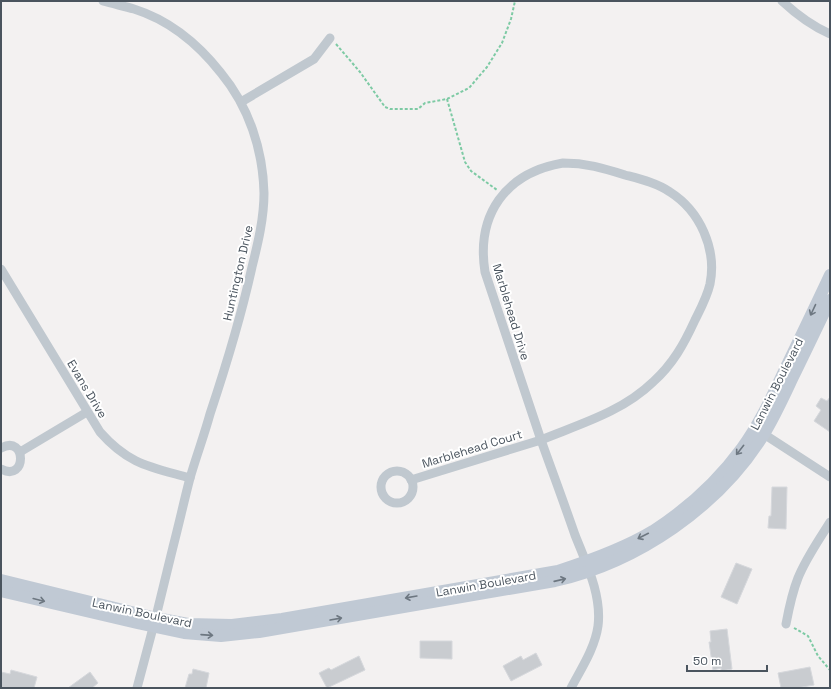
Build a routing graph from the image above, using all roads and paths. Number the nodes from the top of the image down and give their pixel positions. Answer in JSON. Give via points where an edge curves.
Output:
{"nodes":[{"id":1,"x":103,"y":1,"type":"edge"},
{"id":2,"x":515,"y":1,"type":"edge"},
{"id":3,"x":782,"y":1,"type":"edge"},
{"id":4,"x":830,"y":34,"type":"edge"},
{"id":5,"x":330,"y":38,"type":"joint"},
{"id":6,"x":447,"y":99,"type":"junction"},
{"id":7,"x":241,"y":102,"type":"junction"},
{"id":8,"x":503,"y":194,"type":"junction"},
{"id":9,"x":1,"y":269,"type":"edge"},
{"id":10,"x":830,"y":275,"type":"edge"},
{"id":11,"x":830,"y":300,"type":"edge"},
{"id":12,"x":87,"y":412,"type":"junction"},
{"id":13,"x":760,"y":431,"type":"junction"},
{"id":14,"x":541,"y":440,"type":"junction"},
{"id":15,"x":1,"y":448,"type":"edge"},
{"id":16,"x":20,"y":452,"type":"junction"},
{"id":17,"x":1,"y":469,"type":"edge"},
{"id":18,"x":190,"y":478,"type":"junction"},
{"id":19,"x":830,"y":478,"type":"edge"},
{"id":20,"x":411,"y":480,"type":"dead end"},
{"id":21,"x":830,"y":522,"type":"edge"},
{"id":22,"x":588,"y":567,"type":"junction"},
{"id":23,"x":1,"y":580,"type":"edge"},
{"id":24,"x":1,"y":590,"type":"edge"},
{"id":25,"x":155,"y":622,"type":"junction"},
{"id":26,"x":786,"y":624,"type":"joint"},
{"id":27,"x":830,"y":670,"type":"edge"},
{"id":28,"x":137,"y":688,"type":"edge"},
{"id":29,"x":571,"y":688,"type":"edge"}],
"edges":[{"from":1,"to":7,"type":"street","name":"Huntington Drive","via":[[153,17],[194,43],[211,60]]},
{"from":2,"to":6,"type":"path","via":[[502,43],[486,67],[469,88]]},
{"from":3,"to":4,"type":"street","via":[[816,28]]},
{"from":5,"to":6,"type":"path","via":[[360,72],[385,107],[418,109],[425,103]]},
{"from":5,"to":7,"type":"street","via":[[314,59]]},
{"from":6,"to":8,"type":"path","via":[[465,162],[471,172]]},
{"from":7,"to":18,"type":"street","name":"Huntington Drive","via":[[251,124],[262,171],[262,219],[244,303]]},
{"from":8,"to":14,"type":"street","name":"Marblehead Drive","via":[[486,225],[482,257],[487,280]]},
{"from":8,"to":14,"type":"street","name":"Marblehead Drive","via":[[525,176],[544,167],[563,163],[593,165],[656,184],[670,192],[690,209],[700,223],[710,251],[710,282],[706,297],[683,346],[670,364],[639,395],[620,407]]},
{"from":9,"to":12,"type":"street","name":"Evans Drive"},
{"from":10,"to":13,"type":"street","name":"Lanwin Boulevard","one_way":true,"via":[[772,397]]},
{"from":11,"to":13,"type":"street","name":"Lanwin Boulevard","via":[[777,411]]},
{"from":12,"to":16,"type":"street"},
{"from":12,"to":18,"type":"street","name":"Evans Drive","via":[[100,432],[121,453],[149,467]]},
{"from":13,"to":19,"type":"street"},
{"from":13,"to":22,"type":"street","name":"Lanwin Boulevard","via":[[733,475],[683,521],[654,541],[614,562]]},
{"from":14,"to":20,"type":"street","name":"Marblehead Court"},
{"from":14,"to":22,"type":"street","name":"Marblehead Drive"},
{"from":15,"to":16,"type":"street","via":[[11,446]]},
{"from":16,"to":17,"type":"street","via":[[18,467],[10,472]]},
{"from":18,"to":25,"type":"street","name":"Huntington Drive"},
{"from":21,"to":26,"type":"street","via":[[805,562],[792,597]]},
{"from":22,"to":25,"type":"street","name":"Lanwin Boulevard","via":[[555,582],[259,632],[221,636],[184,633]]},
{"from":22,"to":29,"type":"street","name":"Marblehead Drive","via":[[597,599],[598,627],[594,642]]},
{"from":23,"to":25,"type":"street","name":"Lanwin Boulevard"},
{"from":24,"to":25,"type":"street","name":"Lanwin Boulevard","one_way":true},
{"from":25,"to":28,"type":"street","name":"Huntington Drive"},
{"from":26,"to":27,"type":"path","via":[[808,636],[818,656]]}]}
